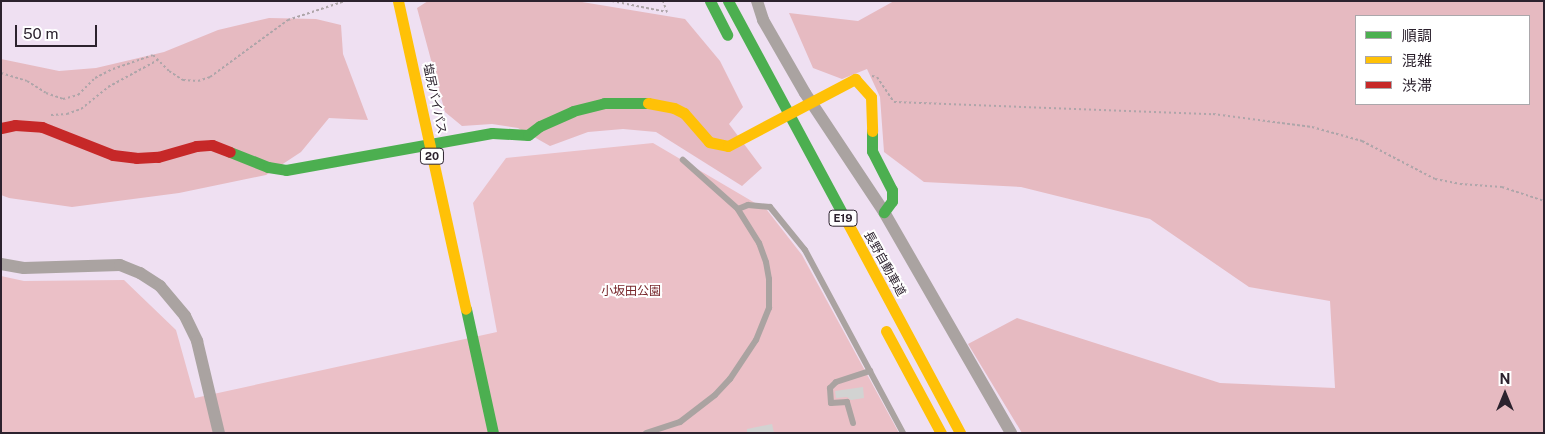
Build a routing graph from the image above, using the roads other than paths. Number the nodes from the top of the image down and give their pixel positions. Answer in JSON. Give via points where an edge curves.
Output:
{"nodes":[{"id":1,"x":398,"y":1,"type":"edge"},
{"id":2,"x":710,"y":1,"type":"edge"},
{"id":3,"x":728,"y":1,"type":"edge"},
{"id":4,"x":757,"y":1,"type":"edge"},
{"id":5,"x":732,"y":44,"type":"dead end"},
{"id":6,"x":769,"y":113,"type":"dead end"},
{"id":7,"x":1,"y":128,"type":"edge"},
{"id":8,"x":778,"y":130,"type":"dead end"},
{"id":9,"x":430,"y":144,"type":"junction"},
{"id":10,"x":683,"y":160,"type":"dead end"},
{"id":11,"x":738,"y":209,"type":"junction"},
{"id":12,"x":884,"y":212,"type":"junction"},
{"id":13,"x":1,"y":264,"type":"edge"},
{"id":14,"x":461,"y":292,"type":"junction"},
{"id":15,"x":880,"y":320,"type":"dead end"},
{"id":16,"x":870,"y":371,"type":"junction"},
{"id":17,"x":853,"y":423,"type":"dead end"},
{"id":18,"x":218,"y":433,"type":"edge"},
{"id":19,"x":484,"y":433,"type":"edge"},
{"id":20,"x":493,"y":433,"type":"edge"},
{"id":21,"x":646,"y":433,"type":"edge"},
{"id":22,"x":903,"y":433,"type":"edge"},
{"id":23,"x":941,"y":433,"type":"edge"},
{"id":24,"x":960,"y":433,"type":"edge"},
{"id":25,"x":1011,"y":433,"type":"edge"}],
"edges":[{"from":1,"to":9,"type":"main road","name":"塩尻バイパス","number":"20"},
{"from":2,"to":5,"type":"main road"},
{"from":3,"to":24,"type":"main road","name":"長野自動車道","number":"E19"},
{"from":4,"to":12,"type":"street","via":[[763,20],[805,93]]},
{"from":6,"to":8,"type":"main road"},
{"from":7,"to":9,"type":"main road","via":[[15,125],[42,127],[113,155],[136,158],[158,157],[212,145],[268,167],[286,170]]},
{"from":9,"to":12,"type":"main road","via":[[492,133],[528,135],[573,111],[604,103],[629,102],[674,108],[684,113],[710,142],[728,146],[855,79],[871,97],[872,151],[892,190],[892,201]]},
{"from":9,"to":14,"type":"main road","name":"塩尻バイパス","number":"20"},
{"from":10,"to":11,"type":"lane"},
{"from":11,"to":16,"type":"lane","via":[[748,205],[770,207],[782,221],[804,250]]},
{"from":11,"to":21,"type":"lane","via":[[766,262],[770,294],[764,323],[730,379],[715,395],[680,422]]},
{"from":12,"to":25,"type":"street"},
{"from":13,"to":18,"type":"street","via":[[24,268],[120,266],[140,273],[160,286],[184,316],[197,341]]},
{"from":14,"to":19,"type":"main road","name":"塩尻バイパス","number":"20","via":[[464,344]]},
{"from":14,"to":20,"type":"main road","name":"塩尻バイパス","number":"20"},
{"from":15,"to":23,"type":"main road"},
{"from":16,"to":17,"type":"lane","via":[[836,382],[830,388],[831,403],[847,402]]},
{"from":16,"to":22,"type":"lane"}]}
